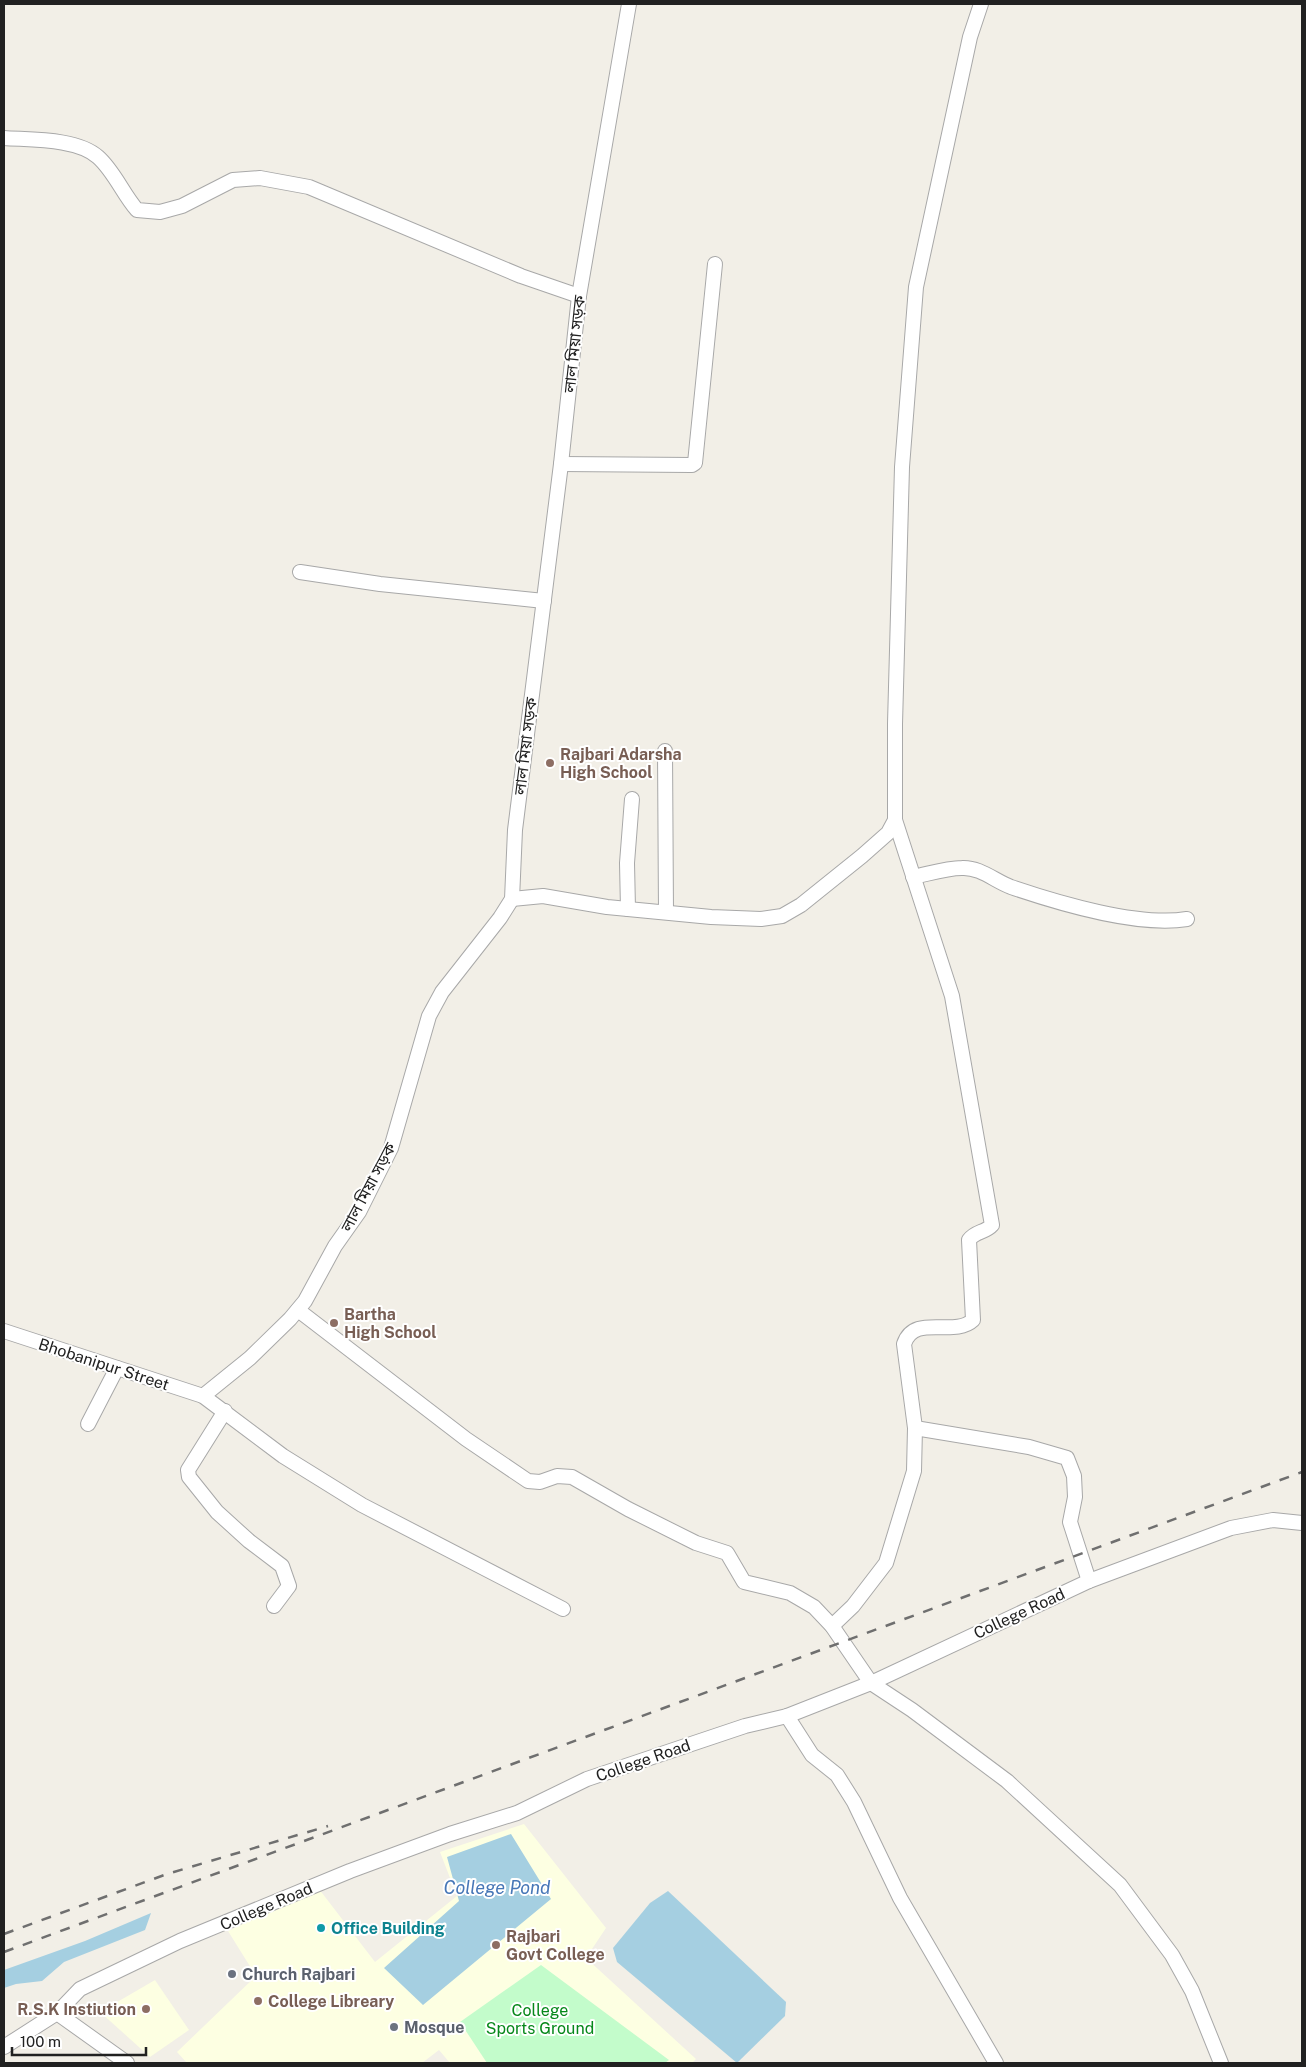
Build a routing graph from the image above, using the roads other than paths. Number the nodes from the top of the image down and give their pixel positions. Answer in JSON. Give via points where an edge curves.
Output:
{"nodes":[{"id":1,"x":629,"y":4,"type":"edge"},
{"id":2,"x":982,"y":4,"type":"edge"},
{"id":3,"x":4,"y":138,"type":"edge"},
{"id":4,"x":715,"y":264,"type":"dead end"},
{"id":5,"x":579,"y":296,"type":"junction"},
{"id":6,"x":561,"y":464,"type":"junction"},
{"id":7,"x":300,"y":572,"type":"dead end"},
{"id":8,"x":544,"y":601,"type":"junction"},
{"id":9,"x":665,"y":751,"type":"dead end"},
{"id":10,"x":632,"y":799,"type":"dead end"},
{"id":11,"x":895,"y":820,"type":"junction"},
{"id":12,"x":913,"y":877,"type":"junction"},
{"id":13,"x":512,"y":898,"type":"junction"},
{"id":14,"x":628,"y":909,"type":"junction"},
{"id":15,"x":666,"y":912,"type":"junction"},
{"id":16,"x":1187,"y":919,"type":"dead end"},
{"id":17,"x":298,"y":1310,"type":"junction"},
{"id":18,"x":4,"y":1331,"type":"edge"},
{"id":19,"x":117,"y":1368,"type":"junction"},
{"id":20,"x":204,"y":1396,"type":"junction"},
{"id":21,"x":224,"y":1411,"type":"junction"},
{"id":22,"x":88,"y":1424,"type":"dead end"},
{"id":23,"x":915,"y":1428,"type":"junction"},
{"id":24,"x":1302,"y":1523,"type":"edge"},
{"id":25,"x":1089,"y":1581,"type":"junction"},
{"id":26,"x":274,"y":1606,"type":"dead end"},
{"id":27,"x":563,"y":1609,"type":"dead end"},
{"id":28,"x":832,"y":1626,"type":"junction"},
{"id":29,"x":871,"y":1683,"type":"junction"},
{"id":30,"x":787,"y":1716,"type":"junction"},
{"id":31,"x":57,"y":2014,"type":"junction"},
{"id":32,"x":4,"y":2047,"type":"edge"},
{"id":33,"x":127,"y":2063,"type":"edge"},
{"id":34,"x":996,"y":2063,"type":"edge"},
{"id":35,"x":1220,"y":2063,"type":"edge"}],
"edges":[{"from":1,"to":5,"type":"street","name":"লাল মিয়া সড়ক"},
{"from":2,"to":11,"type":"street","via":[[970,37],[916,287],[902,467]]},
{"from":3,"to":5,"type":"street","via":[[82,147],[98,156],[137,210],[160,212],[182,206],[233,180],[260,178],[309,187],[521,276]]},
{"from":4,"to":6,"type":"street","via":[[695,463]]},
{"from":5,"to":6,"type":"street","name":"লাল মিয়া সড়ক"},
{"from":6,"to":8,"type":"street","name":"লাল মিয়া সড়ক"},
{"from":7,"to":8,"type":"street"},
{"from":8,"to":13,"type":"street","name":"লাল মিয়া সড়ক","via":[[515,830]]},
{"from":9,"to":15,"type":"street"},
{"from":10,"to":14,"type":"street"},
{"from":11,"to":12,"type":"street"},
{"from":11,"to":15,"type":"street","via":[[888,833],[862,856],[801,905],[782,916],[761,920]]},
{"from":12,"to":16,"type":"street","via":[[962,868],[979,871],[1034,894],[1096,910],[1170,922]]},
{"from":12,"to":23,"type":"street","via":[[952,996],[992,1217],[988,1230],[969,1240],[973,1320],[963,1325],[916,1329],[907,1336],[904,1344]]},
{"from":13,"to":14,"type":"street","via":[[543,896]]},
{"from":13,"to":17,"type":"street","name":"লাল মিয়া সড়ক","via":[[442,992],[429,1016],[391,1148],[358,1212]]},
{"from":14,"to":15,"type":"street"},
{"from":17,"to":20,"type":"street","name":"লাল মিয়া সড়ক","via":[[250,1358]]},
{"from":17,"to":28,"type":"street","via":[[466,1439],[528,1481],[572,1477],[696,1543],[727,1552],[744,1582],[790,1593],[814,1608]]},
{"from":18,"to":19,"type":"street","name":"Bhobanipur Street"},
{"from":19,"to":20,"type":"street","name":"Bhobanipur Street"},
{"from":19,"to":22,"type":"street"},
{"from":20,"to":21,"type":"street","name":"Bhobanipur Street"},
{"from":21,"to":26,"type":"street","via":[[188,1470],[189,1477],[216,1512],[282,1566],[289,1586]]},
{"from":21,"to":27,"type":"street","name":"Bhobanipur Street","via":[[283,1456],[362,1505]]},
{"from":23,"to":25,"type":"street","via":[[1029,1447],[1067,1458],[1074,1476],[1075,1497],[1070,1522]]},
{"from":23,"to":28,"type":"street","via":[[914,1471],[886,1563],[853,1606]]},
{"from":24,"to":25,"type":"street","name":"College Road","via":[[1273,1520],[1231,1528]]},
{"from":25,"to":29,"type":"street","name":"College Road"},
{"from":28,"to":29,"type":"street"},
{"from":29,"to":30,"type":"street","name":"College Road"},
{"from":29,"to":35,"type":"street","via":[[1007,1781],[1120,1885],[1172,1956],[1192,1991]]},
{"from":30,"to":31,"type":"street","name":"College Road","via":[[745,1726],[587,1779],[517,1813],[350,1871],[180,1941],[80,1990]]},
{"from":30,"to":34,"type":"street","via":[[812,1755],[837,1775],[854,1802],[900,1898]]},
{"from":31,"to":32,"type":"street","name":"College Road"},
{"from":31,"to":33,"type":"street"}]}
